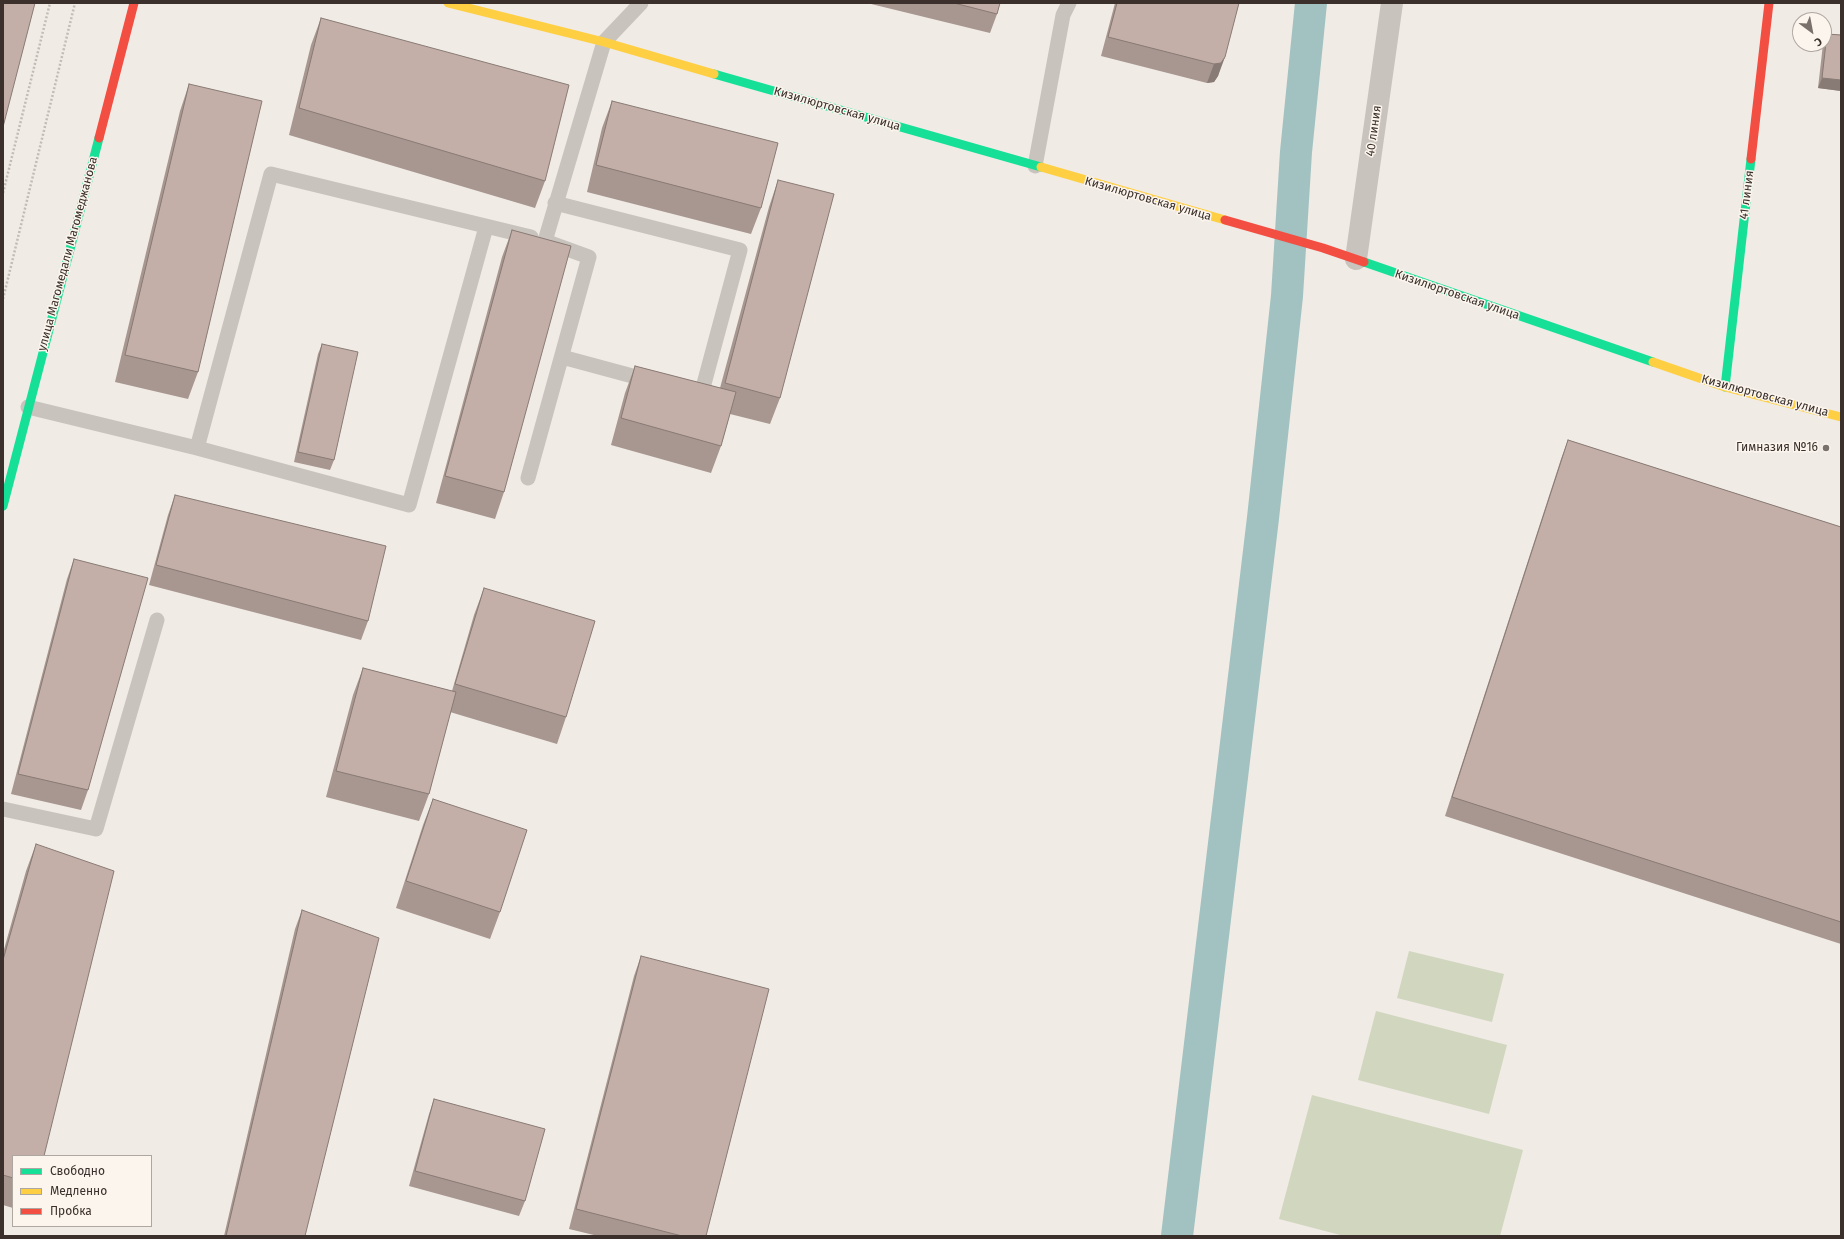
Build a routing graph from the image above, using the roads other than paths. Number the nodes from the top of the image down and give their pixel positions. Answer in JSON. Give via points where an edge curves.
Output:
{"nodes":[{"id":1,"x":134,"y":3,"type":"edge"},
{"id":2,"x":448,"y":3,"type":"edge"},
{"id":3,"x":641,"y":3,"type":"edge"},
{"id":4,"x":1069,"y":3,"type":"edge"},
{"id":5,"x":1392,"y":3,"type":"edge"},
{"id":6,"x":1769,"y":3,"type":"edge"},
{"id":7,"x":604,"y":42,"type":"junction"},
{"id":8,"x":1035,"y":166,"type":"junction"},
{"id":9,"x":556,"y":203,"type":"junction"},
{"id":10,"x":486,"y":227,"type":"junction"},
{"id":11,"x":545,"y":241,"type":"junction"},
{"id":12,"x":1356,"y":259,"type":"junction"},
{"id":13,"x":562,"y":357,"type":"junction"},
{"id":14,"x":664,"y":385,"type":"edge"},
{"id":15,"x":1725,"y":387,"type":"junction"},
{"id":16,"x":679,"y":389,"type":"edge"},
{"id":17,"x":28,"y":407,"type":"junction"},
{"id":18,"x":1841,"y":417,"type":"edge"},
{"id":19,"x":197,"y":448,"type":"junction"},
{"id":20,"x":528,"y":478,"type":"dead end"},
{"id":21,"x":3,"y":506,"type":"edge"},
{"id":22,"x":157,"y":620,"type":"dead end"},
{"id":23,"x":3,"y":809,"type":"edge"}],
"edges":[{"from":1,"to":17,"type":"street","name":"улица Магомедали Магомеджановa"},
{"from":2,"to":7,"type":"street","name":"Кизилюртовская улица"},
{"from":3,"to":7,"type":"lane"},
{"from":4,"to":8,"type":"lane","via":[[1063,15]]},
{"from":5,"to":12,"type":"street","name":"40 линия"},
{"from":6,"to":15,"type":"street","name":"41 линия"},
{"from":7,"to":8,"type":"street","name":"Кизилюртовская улица"},
{"from":7,"to":9,"type":"lane"},
{"from":8,"to":12,"type":"street","name":"Кизилюртовская улица"},
{"from":9,"to":11,"type":"lane"},
{"from":9,"to":16,"type":"lane","via":[[740,250],[701,395]]},
{"from":10,"to":11,"type":"lane"},
{"from":10,"to":19,"type":"lane","via":[[271,174]]},
{"from":10,"to":19,"type":"lane","via":[[410,505]]},
{"from":11,"to":13,"type":"lane","via":[[589,257]]},
{"from":12,"to":15,"type":"street","name":"Кизилюртовская улица"},
{"from":13,"to":14,"type":"lane"},
{"from":13,"to":20,"type":"lane"},
{"from":15,"to":18,"type":"street","name":"Кизилюртовская улица"},
{"from":17,"to":19,"type":"lane"},
{"from":17,"to":21,"type":"street","name":"улица Магомедали Магомеджановa"},
{"from":22,"to":23,"type":"lane","via":[[96,829]]}]}
